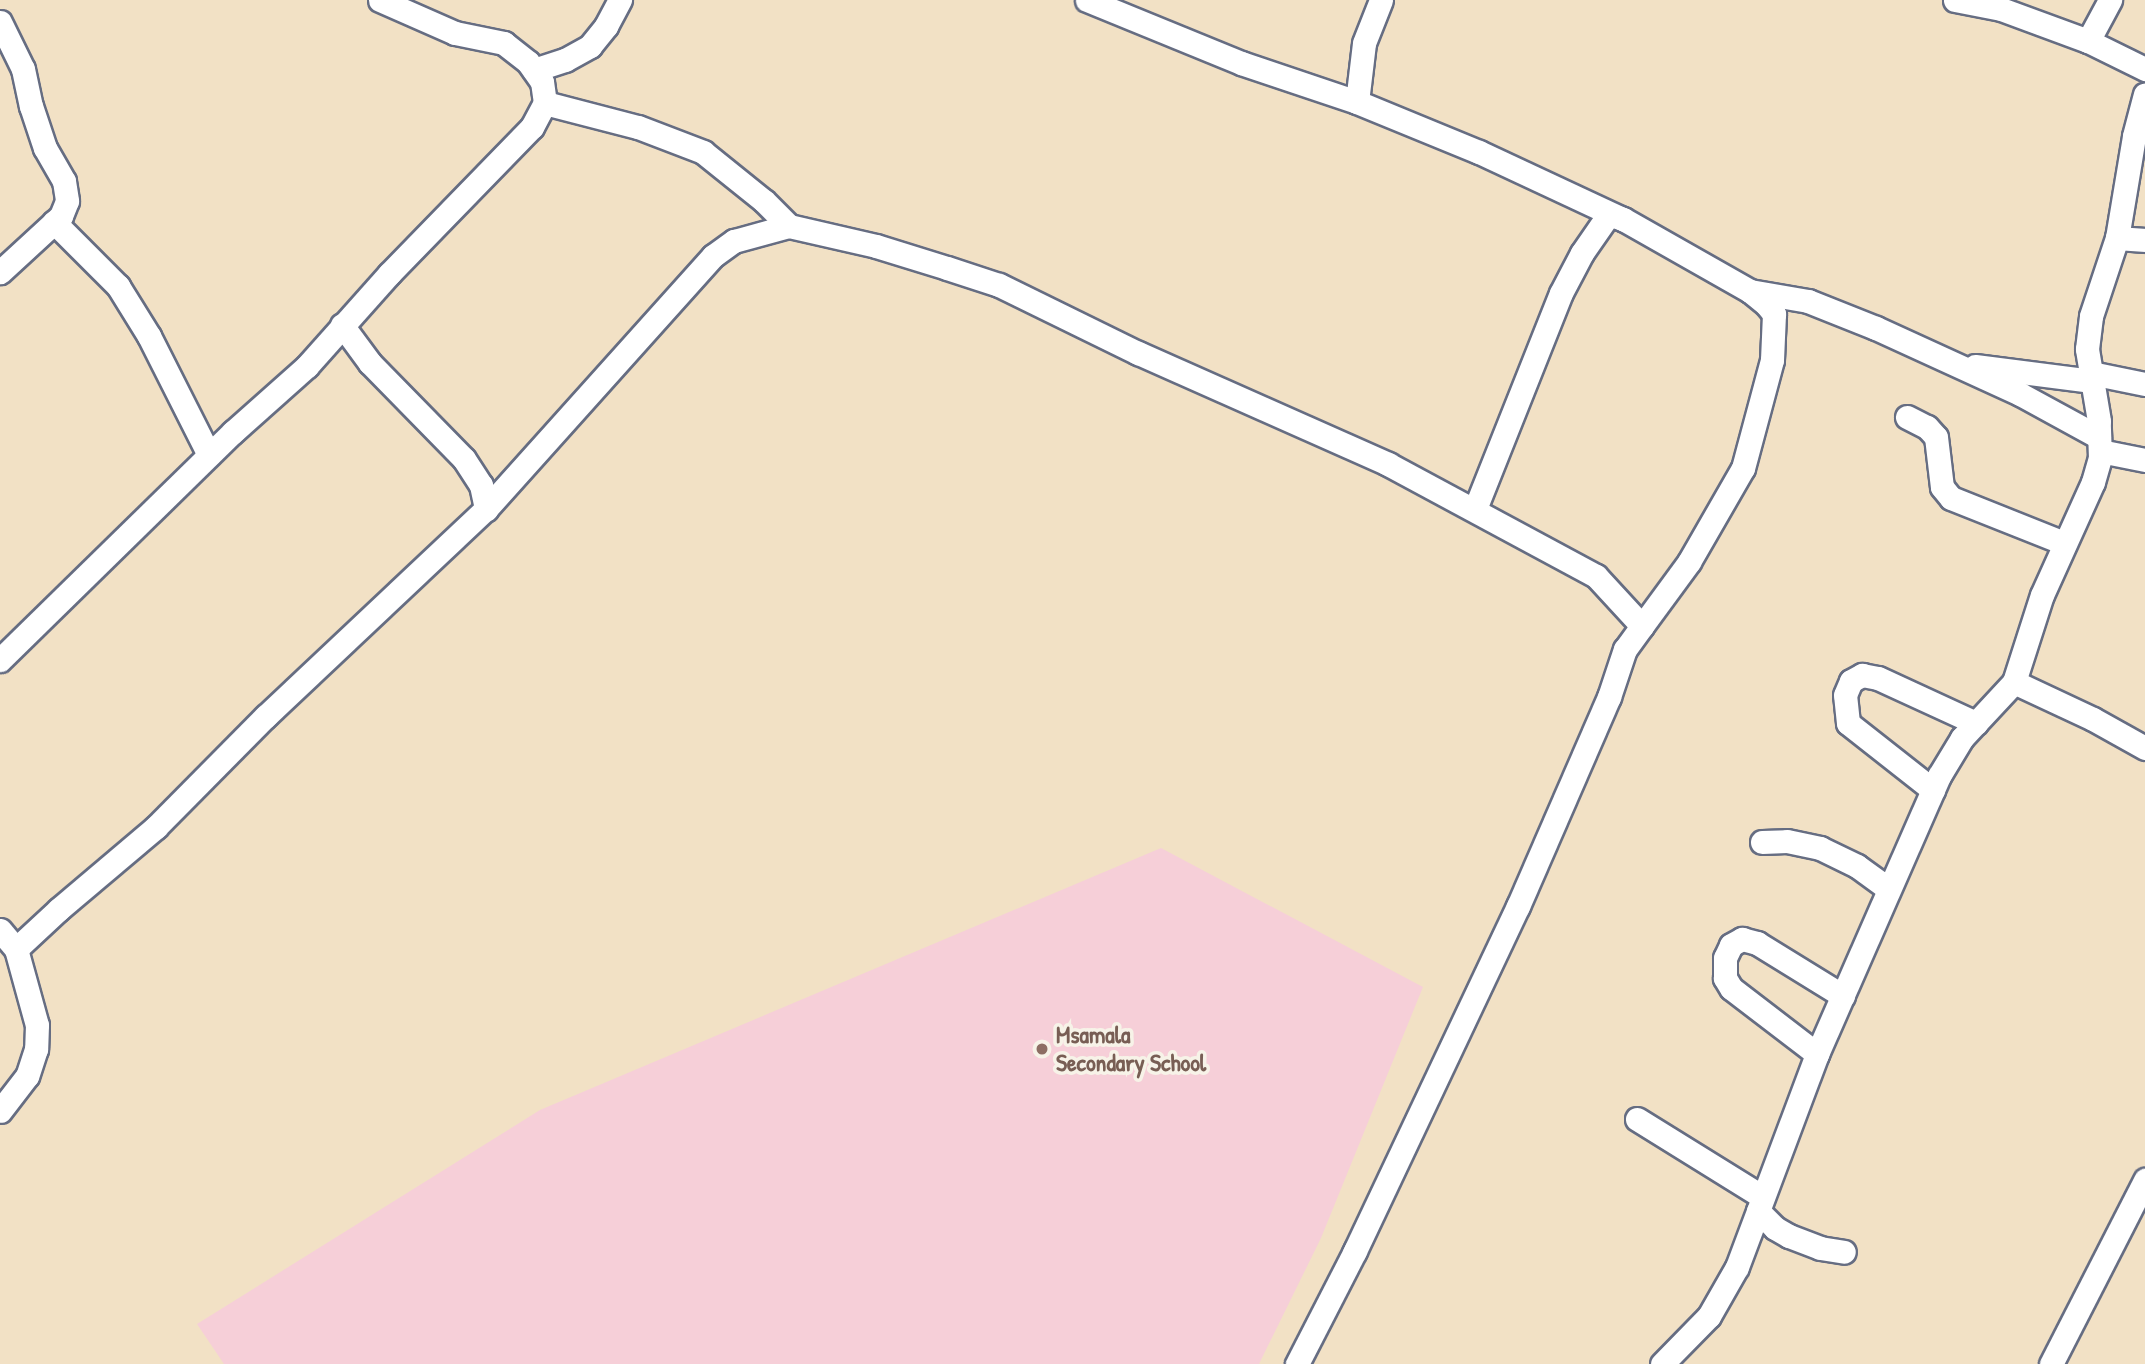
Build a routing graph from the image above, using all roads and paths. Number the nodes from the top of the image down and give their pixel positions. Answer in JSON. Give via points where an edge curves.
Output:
{"nodes":[{"id":1,"x":380,"y":0,"type":"edge"},
{"id":2,"x":620,"y":0,"type":"edge"},
{"id":3,"x":1087,"y":0,"type":"edge"},
{"id":4,"x":1381,"y":0,"type":"edge"},
{"id":5,"x":1955,"y":0,"type":"edge"},
{"id":6,"x":2110,"y":0,"type":"edge"},
{"id":7,"x":409,"y":6,"type":"edge"},
{"id":8,"x":0,"y":22,"type":"edge"},
{"id":9,"x":2088,"y":41,"type":"junction"},
{"id":10,"x":2145,"y":69,"type":"edge"},
{"id":11,"x":534,"y":70,"type":"junction"},
{"id":12,"x":2145,"y":94,"type":"edge"},
{"id":13,"x":1357,"y":102,"type":"junction"},
{"id":14,"x":545,"y":103,"type":"junction"},
{"id":15,"x":1623,"y":219,"type":"junction"},
{"id":16,"x":54,"y":222,"type":"junction"},
{"id":17,"x":789,"y":226,"type":"junction"},
{"id":18,"x":2117,"y":238,"type":"junction"},
{"id":19,"x":2145,"y":240,"type":"edge"},
{"id":20,"x":0,"y":272,"type":"edge"},
{"id":21,"x":1750,"y":290,"type":"junction"},
{"id":22,"x":342,"y":325,"type":"junction"},
{"id":23,"x":1958,"y":365,"type":"junction"},
{"id":24,"x":2092,"y":377,"type":"junction"},
{"id":25,"x":2145,"y":384,"type":"edge"},
{"id":26,"x":1907,"y":417,"type":"dead end"},
{"id":27,"x":2099,"y":444,"type":"junction"},
{"id":28,"x":209,"y":455,"type":"junction"},
{"id":29,"x":2145,"y":460,"type":"edge"},
{"id":30,"x":486,"y":509,"type":"junction"},
{"id":31,"x":1475,"y":509,"type":"junction"},
{"id":32,"x":2064,"y":543,"type":"junction"},
{"id":33,"x":1642,"y":626,"type":"junction"},
{"id":34,"x":0,"y":660,"type":"edge"},
{"id":35,"x":2014,"y":682,"type":"junction"},
{"id":36,"x":1976,"y":723,"type":"junction"},
{"id":37,"x":2145,"y":748,"type":"edge"},
{"id":38,"x":1933,"y":790,"type":"junction"},
{"id":39,"x":1762,"y":842,"type":"dead end"},
{"id":40,"x":1889,"y":889,"type":"junction"},
{"id":41,"x":0,"y":930,"type":"edge"},
{"id":42,"x":16,"y":949,"type":"junction"},
{"id":43,"x":1843,"y":996,"type":"junction"},
{"id":44,"x":1817,"y":1055,"type":"junction"},
{"id":45,"x":0,"y":1111,"type":"edge"},
{"id":46,"x":1637,"y":1119,"type":"dead end"},
{"id":47,"x":2145,"y":1180,"type":"edge"},
{"id":48,"x":1760,"y":1204,"type":"junction"},
{"id":49,"x":1844,"y":1252,"type":"dead end"},
{"id":50,"x":1297,"y":1364,"type":"edge"},
{"id":51,"x":1662,"y":1364,"type":"edge"},
{"id":52,"x":2051,"y":1364,"type":"edge"}],
"edges":[{"from":1,"to":7,"type":"street"},
{"from":2,"to":11,"type":"street","via":[[590,46]]},
{"from":3,"to":13,"type":"street","via":[[1241,63]]},
{"from":4,"to":13,"type":"street","via":[[1364,43]]},
{"from":5,"to":9,"type":"street","via":[[2001,9]]},
{"from":6,"to":9,"type":"street"},
{"from":7,"to":11,"type":"street","via":[[455,33],[504,43]]},
{"from":8,"to":16,"type":"street","via":[[23,69],[46,148],[64,181],[67,201]]},
{"from":9,"to":10,"type":"street"},
{"from":11,"to":14,"type":"street","via":[[542,82]]},
{"from":12,"to":18,"type":"street"},
{"from":13,"to":15,"type":"street"},
{"from":14,"to":17,"type":"street","via":[[638,127],[703,152]]},
{"from":14,"to":22,"type":"street","via":[[533,127],[508,156]]},
{"from":15,"to":21,"type":"street"},
{"from":15,"to":31,"type":"street","via":[[1609,214],[1581,253]]},
{"from":16,"to":20,"type":"street"},
{"from":16,"to":28,"type":"street","via":[[118,286],[149,336]]},
{"from":17,"to":30,"type":"street","via":[[734,241],[713,256]]},
{"from":17,"to":31,"type":"street","via":[[876,246],[999,285],[1138,353],[1388,464]]},
{"from":18,"to":19,"type":"street"},
{"from":18,"to":24,"type":"street","via":[[2091,316],[2087,349]]},
{"from":21,"to":23,"type":"street","via":[[1808,301]]},
{"from":21,"to":33,"type":"street","via":[[1774,314],[1775,330],[1772,360],[1743,468],[1689,562]]},
{"from":22,"to":28,"type":"street","via":[[288,384]]},
{"from":22,"to":30,"type":"street","via":[[370,362],[464,459],[481,485]]},
{"from":23,"to":24,"type":"street"},
{"from":23,"to":27,"type":"street"},
{"from":24,"to":25,"type":"street"},
{"from":24,"to":27,"type":"street"},
{"from":26,"to":32,"type":"street","via":[[1936,437],[1942,487],[1951,498]]},
{"from":27,"to":29,"type":"street"},
{"from":27,"to":32,"type":"street","via":[[2093,482]]},
{"from":28,"to":34,"type":"street"},
{"from":30,"to":42,"type":"street","via":[[266,716],[156,827]]},
{"from":31,"to":33,"type":"street","via":[[1596,576]]},
{"from":32,"to":35,"type":"street"},
{"from":33,"to":50,"type":"street","via":[[1625,649],[1518,906]]},
{"from":35,"to":36,"type":"street"},
{"from":35,"to":37,"type":"street"},
{"from":36,"to":38,"type":"street","via":[[1962,738]]},
{"from":36,"to":38,"type":"street","via":[[1878,678],[1862,675],[1851,681],[1845,695],[1848,723]]},
{"from":38,"to":40,"type":"street"},
{"from":39,"to":40,"type":"street","via":[[1787,841],[1820,848]]},
{"from":40,"to":43,"type":"street"},
{"from":41,"to":42,"type":"street"},
{"from":42,"to":45,"type":"street","via":[[37,1025],[36,1049],[27,1076]]},
{"from":43,"to":44,"type":"street"},
{"from":43,"to":44,"type":"street","via":[[1757,943],[1742,939],[1731,945],[1725,958],[1725,978],[1731,988]]},
{"from":44,"to":48,"type":"street"},
{"from":46,"to":48,"type":"street"},
{"from":47,"to":52,"type":"street"},
{"from":48,"to":49,"type":"street","via":[[1774,1228],[1820,1248]]},
{"from":48,"to":51,"type":"street","via":[[1737,1267],[1709,1316]]}]}
